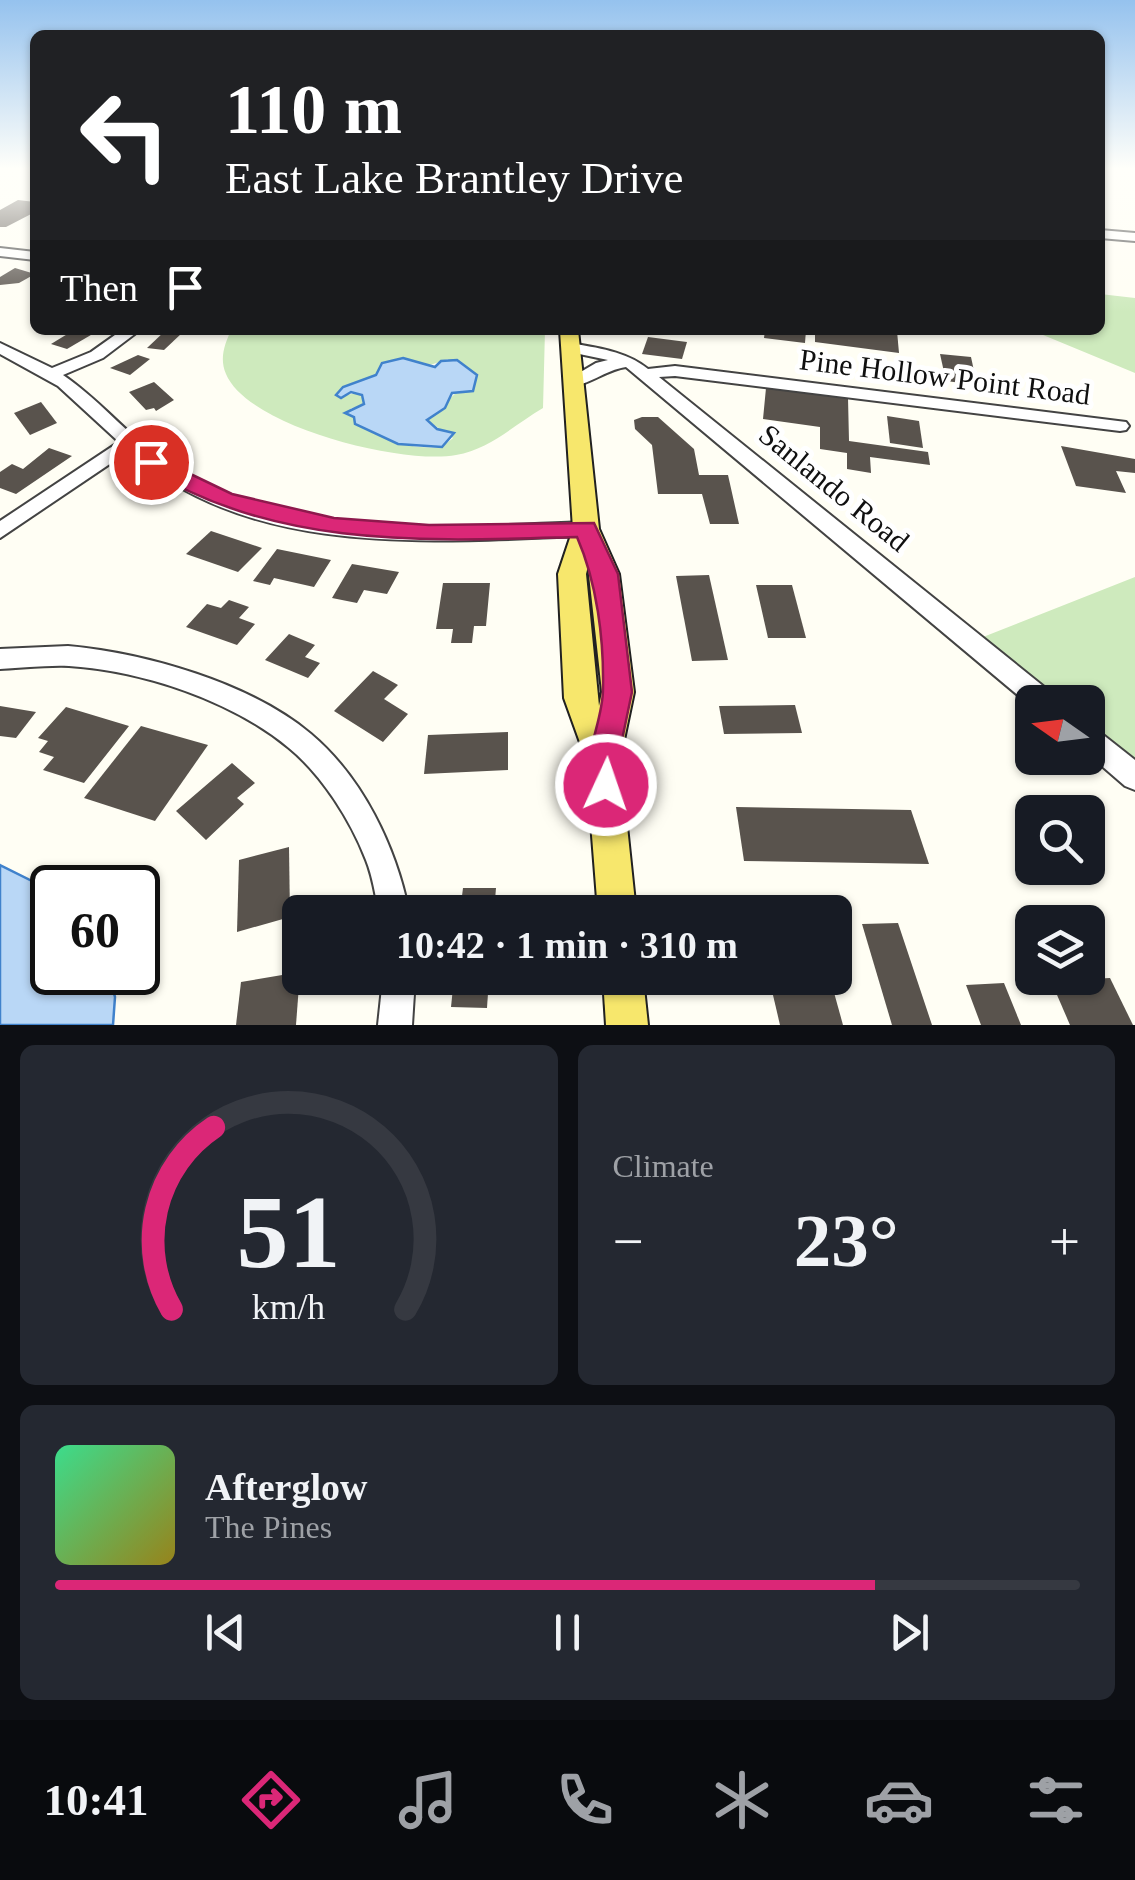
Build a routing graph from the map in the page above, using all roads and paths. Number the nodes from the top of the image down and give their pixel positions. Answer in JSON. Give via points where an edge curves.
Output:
{"nodes":[{"id":1,"x":1105,"y":235,"type":"edge"},
{"id":2,"x":1135,"y":238,"type":"edge"},
{"id":3,"x":0,"y":252,"type":"edge"},
{"id":4,"x":30,"y":255,"type":"edge"},
{"id":5,"x":125,"y":335,"type":"edge"},
{"id":6,"x":570,"y":339,"type":"edge"},
{"id":7,"x":0,"y":348,"type":"edge"},
{"id":8,"x":638,"y":369,"type":"junction"},
{"id":9,"x":52,"y":374,"type":"junction"},
{"id":10,"x":574,"y":382,"type":"junction"},
{"id":11,"x":1120,"y":426,"type":"dead end"},
{"id":12,"x":129,"y":443,"type":"junction"},
{"id":13,"x":586,"y":529,"type":"junction"},
{"id":14,"x":0,"y":531,"type":"edge"},
{"id":15,"x":0,"y":658,"type":"edge"},
{"id":16,"x":1023,"y":685,"type":"edge"},
{"id":17,"x":1105,"y":752,"type":"edge"},
{"id":18,"x":1135,"y":777,"type":"edge"},
{"id":19,"x":390,"y":895,"type":"edge"},
{"id":20,"x":615,"y":895,"type":"edge"},
{"id":21,"x":397,"y":995,"type":"edge"},
{"id":22,"x":624,"y":995,"type":"edge"},
{"id":23,"x":395,"y":1025,"type":"edge"},
{"id":24,"x":627,"y":1025,"type":"edge"}],
"edges":[{"from":1,"to":2,"type":"street"},
{"from":3,"to":4,"type":"street"},
{"from":5,"to":9,"type":"street"},
{"from":6,"to":8,"type":"street","name":"Sanlando Road"},
{"from":6,"to":10,"type":"main road"},
{"from":7,"to":9,"type":"street"},
{"from":8,"to":10,"type":"street","via":[[602,366]]},
{"from":8,"to":11,"type":"street","name":"Pine Hollow Point Road"},
{"from":8,"to":16,"type":"street","name":"Sanlando Road"},
{"from":9,"to":12,"type":"street"},
{"from":10,"to":13,"type":"main road"},
{"from":12,"to":13,"type":"street","via":[[183,482],[294,519],[381,532]]},
{"from":12,"to":14,"type":"street"},
{"from":13,"to":20,"type":"main road","via":[[572,574],[580,698],[603,759]]},
{"from":15,"to":19,"type":"street","via":[[72,656],[125,664],[252,712],[300,741],[338,784],[381,859]]},
{"from":17,"to":18,"type":"street"},
{"from":21,"to":23,"type":"street"},
{"from":22,"to":24,"type":"main road"}]}
